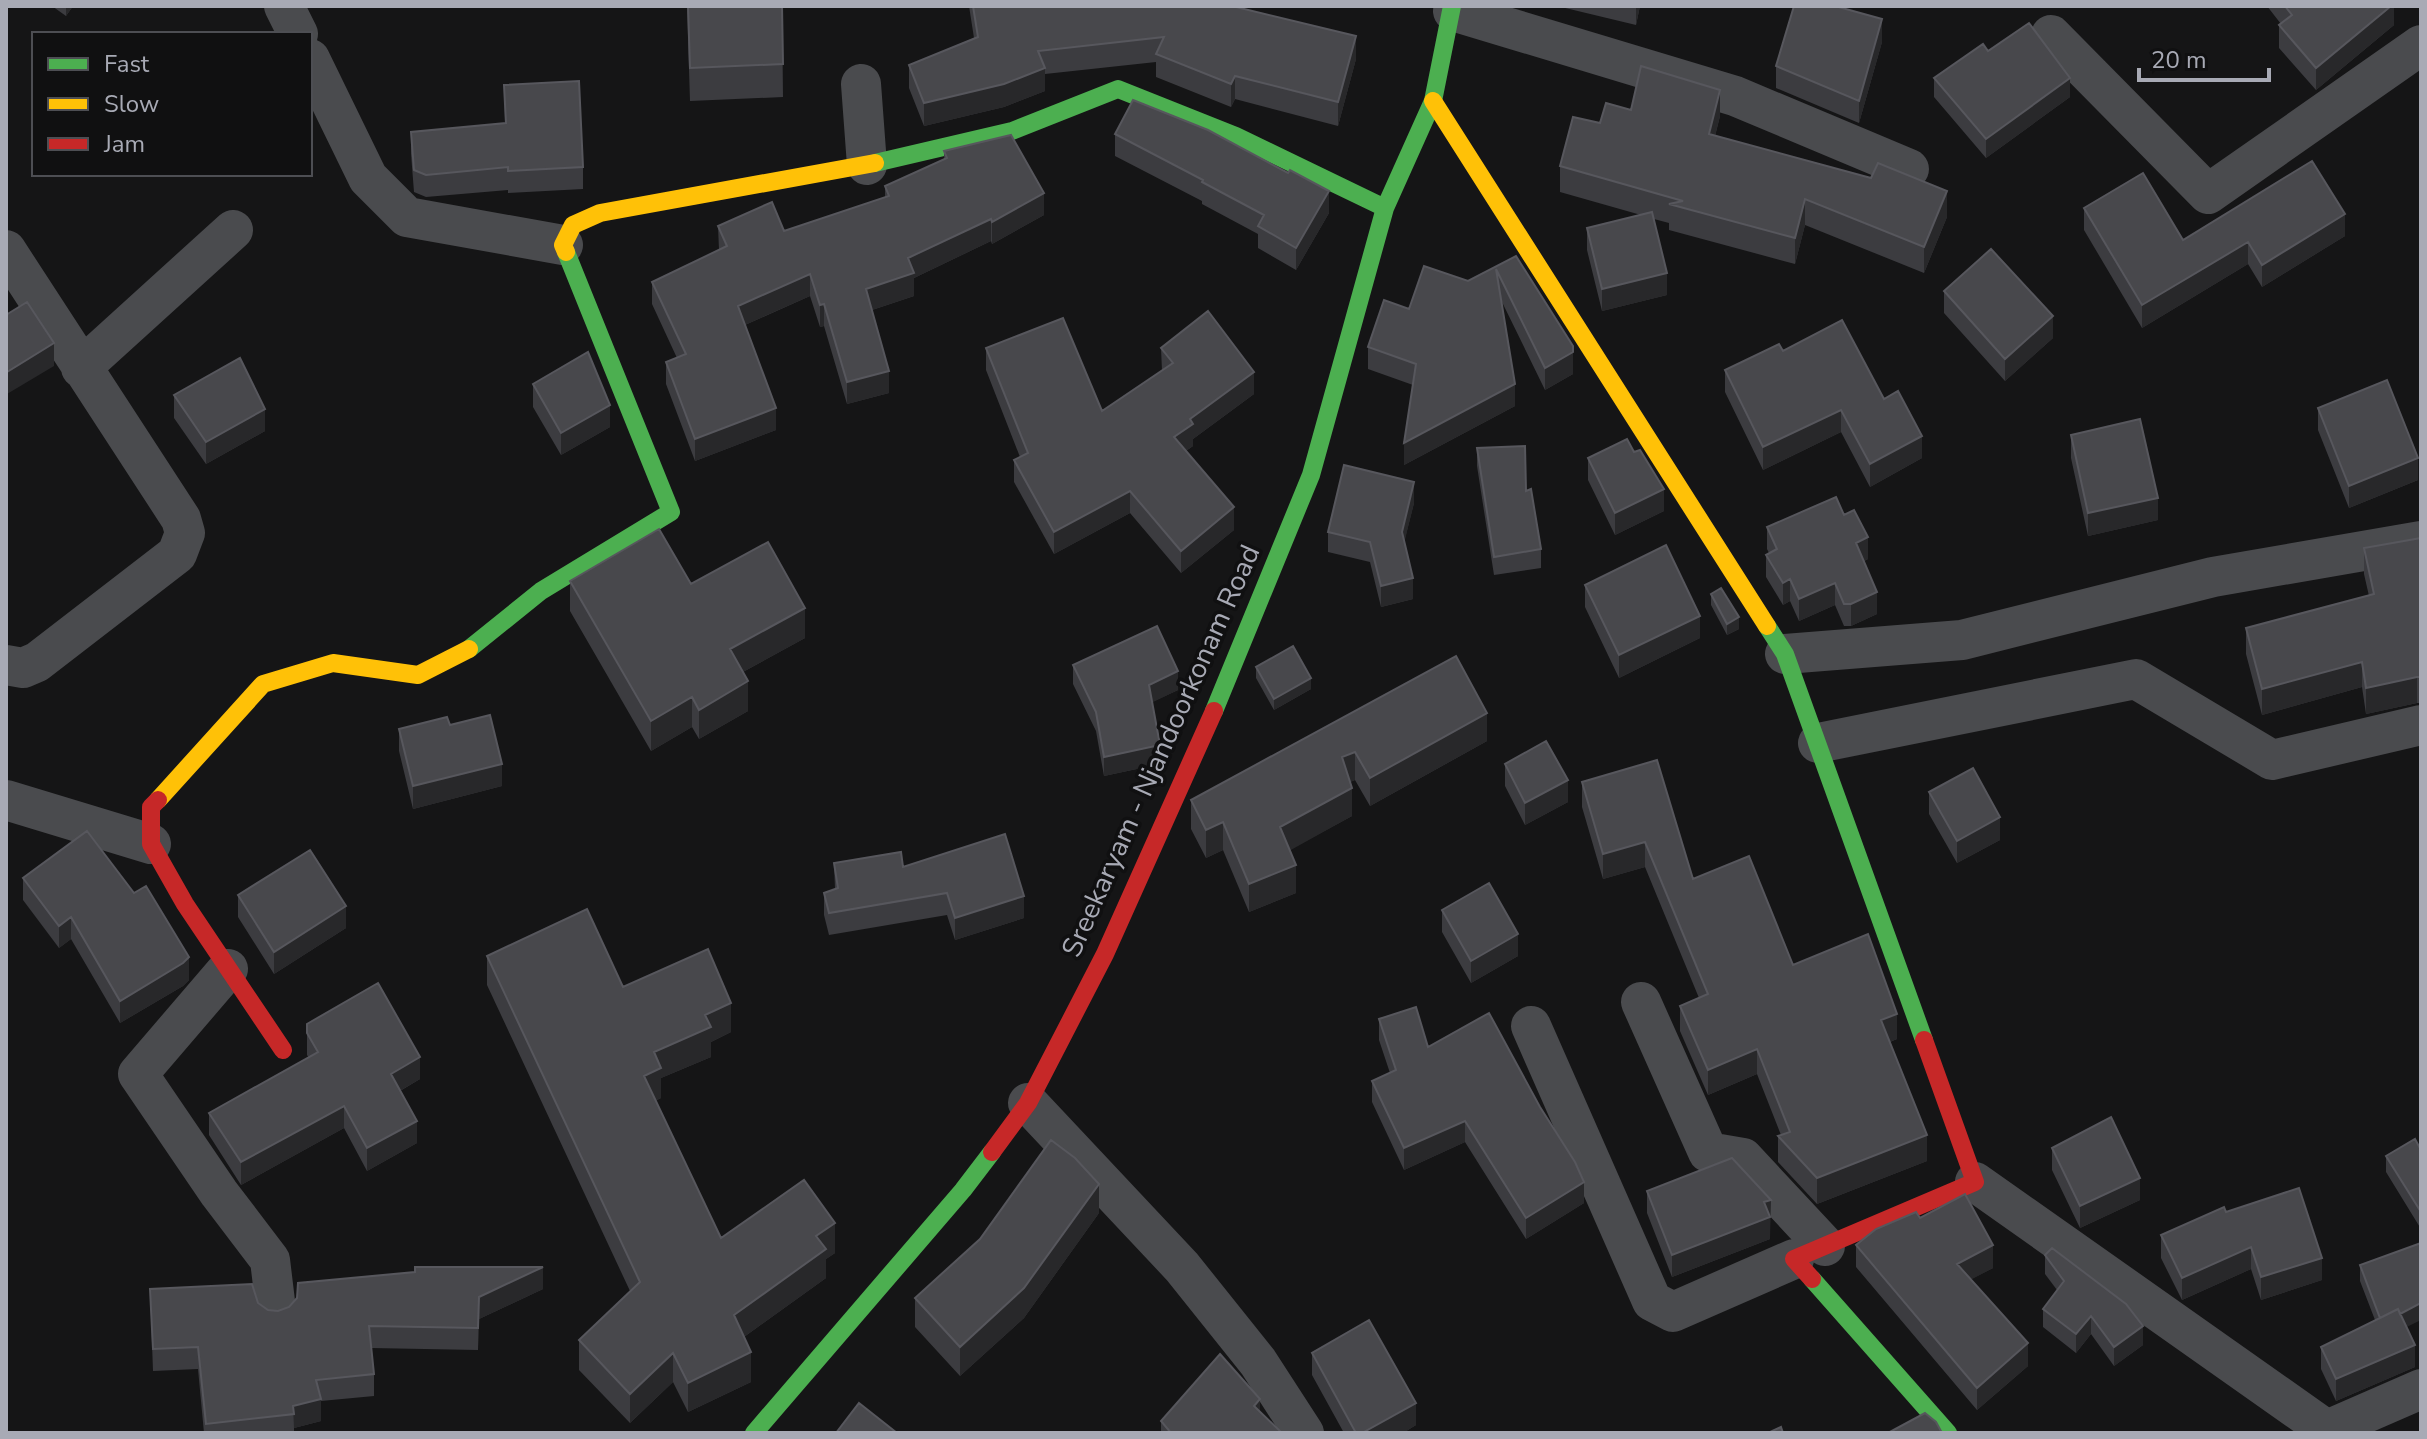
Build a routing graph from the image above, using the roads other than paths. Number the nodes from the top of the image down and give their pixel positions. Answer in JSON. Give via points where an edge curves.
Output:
{"nodes":[{"id":1,"x":284,"y":6,"type":"edge"},
{"id":2,"x":1453,"y":8,"type":"edge"},
{"id":3,"x":297,"y":32,"type":"edge"},
{"id":4,"x":2051,"y":35,"type":"dead end"},
{"id":5,"x":2421,"y":45,"type":"edge"},
{"id":6,"x":312,"y":63,"type":"edge"},
{"id":7,"x":861,"y":84,"type":"dead end"},
{"id":8,"x":1433,"y":101,"type":"junction"},
{"id":9,"x":867,"y":165,"type":"junction"},
{"id":10,"x":1909,"y":169,"type":"dead end"},
{"id":11,"x":1385,"y":208,"type":"junction"},
{"id":12,"x":233,"y":230,"type":"dead end"},
{"id":13,"x":563,"y":245,"type":"junction"},
{"id":14,"x":6,"y":250,"type":"edge"},
{"id":15,"x":81,"y":368,"type":"junction"},
{"id":16,"x":2421,"y":541,"type":"edge"},
{"id":17,"x":1785,"y":654,"type":"junction"},
{"id":18,"x":6,"y":665,"type":"edge"},
{"id":19,"x":2421,"y":725,"type":"edge"},
{"id":20,"x":1818,"y":743,"type":"junction"},
{"id":21,"x":6,"y":800,"type":"edge"},
{"id":22,"x":151,"y":844,"type":"junction"},
{"id":23,"x":228,"y":969,"type":"junction"},
{"id":24,"x":1641,"y":1002,"type":"dead end"},
{"id":25,"x":1531,"y":1026,"type":"dead end"},
{"id":26,"x":283,"y":1050,"type":"dead end"},
{"id":27,"x":1028,"y":1103,"type":"junction"},
{"id":28,"x":1975,"y":1182,"type":"junction"},
{"id":29,"x":1810,"y":1252,"type":"junction"},
{"id":30,"x":276,"y":1310,"type":"edge"},
{"id":31,"x":2421,"y":1389,"type":"edge"},
{"id":32,"x":2329,"y":1432,"type":"edge"},
{"id":33,"x":754,"y":1433,"type":"edge"},
{"id":34,"x":1304,"y":1433,"type":"edge"},
{"id":35,"x":1948,"y":1433,"type":"edge"}],
"edges":[{"from":1,"to":3,"type":"street"},
{"from":2,"to":8,"type":"street","name":"Sreekaryam - Njandoorkonam Road"},
{"from":2,"to":10,"type":"street","via":[[1735,96]]},
{"from":4,"to":5,"type":"street","via":[[2208,194]]},
{"from":6,"to":13,"type":"street","via":[[368,178],[407,217]]},
{"from":7,"to":9,"type":"street"},
{"from":8,"to":11,"type":"street","name":"Sreekaryam - Njandoorkonam Road"},
{"from":8,"to":17,"type":"street"},
{"from":9,"to":11,"type":"street","via":[[1012,131],[1118,89],[1236,136]]},
{"from":9,"to":13,"type":"street","via":[[600,213],[573,225]]},
{"from":11,"to":27,"type":"street","name":"Sreekaryam - Njandoorkonam Road","via":[[1311,475],[1212,716],[1105,954]]},
{"from":12,"to":15,"type":"street"},
{"from":13,"to":22,"type":"street","via":[[671,512],[541,591],[467,650],[418,675],[333,663],[263,684],[151,807]]},
{"from":14,"to":15,"type":"street"},
{"from":15,"to":18,"type":"street","via":[[181,519],[183,543],[177,554],[37,662],[23,668]]},
{"from":16,"to":17,"type":"street","via":[[2213,577],[1962,640]]},
{"from":17,"to":20,"type":"street"},
{"from":19,"to":20,"type":"street","via":[[2272,760],[2136,679]]},
{"from":20,"to":28,"type":"street"},
{"from":21,"to":22,"type":"street"},
{"from":22,"to":23,"type":"street"},
{"from":23,"to":26,"type":"street"},
{"from":23,"to":30,"type":"street","via":[[138,1074],[270,1260]]},
{"from":24,"to":29,"type":"street","via":[[1708,1152],[1743,1158]]},
{"from":25,"to":29,"type":"street","via":[[1652,1301],[1673,1312]]},
{"from":27,"to":33,"type":"street","name":"Sreekaryam - Njandoorkonam Road","via":[[963,1190]]},
{"from":27,"to":34,"type":"street","via":[[1182,1267],[1258,1362]]},
{"from":28,"to":29,"type":"street"},
{"from":28,"to":32,"type":"street"},
{"from":29,"to":35,"type":"street"},
{"from":31,"to":32,"type":"street"}]}
